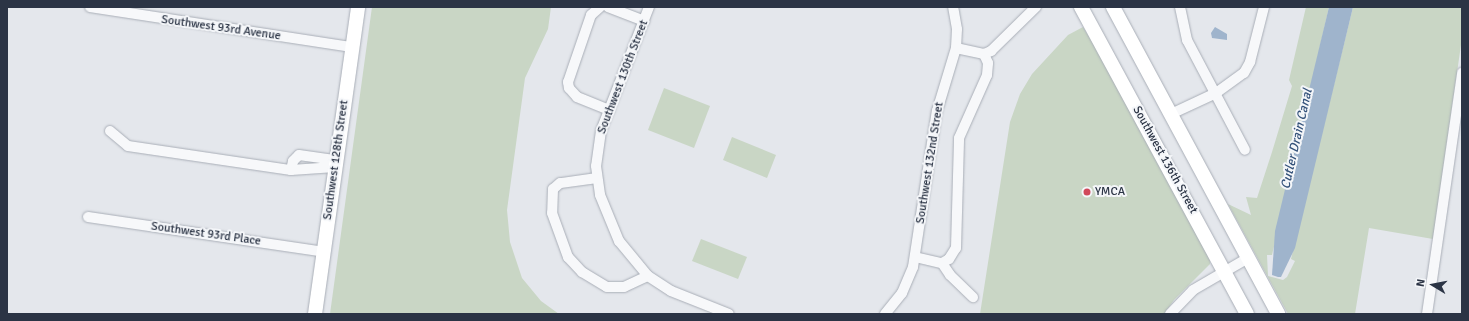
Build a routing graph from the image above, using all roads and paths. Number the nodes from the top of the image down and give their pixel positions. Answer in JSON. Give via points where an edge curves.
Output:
{"nodes":[{"id":1,"x":90,"y":7,"type":"edge"},
{"id":2,"x":358,"y":7,"type":"edge"},
{"id":3,"x":600,"y":7,"type":"edge"},
{"id":4,"x":608,"y":7,"type":"edge"},
{"id":5,"x":650,"y":7,"type":"edge"},
{"id":6,"x":953,"y":7,"type":"edge"},
{"id":7,"x":1036,"y":7,"type":"edge"},
{"id":8,"x":1081,"y":7,"type":"edge"},
{"id":9,"x":1113,"y":7,"type":"edge"},
{"id":10,"x":1180,"y":7,"type":"edge"},
{"id":11,"x":1264,"y":7,"type":"edge"},
{"id":12,"x":591,"y":11,"type":"edge"},
{"id":13,"x":644,"y":21,"type":"junction"},
{"id":14,"x":352,"y":47,"type":"junction"},
{"id":15,"x":956,"y":48,"type":"junction"},
{"id":16,"x":984,"y":54,"type":"junction"},
{"id":17,"x":1462,"y":73,"type":"edge"},
{"id":18,"x":1216,"y":93,"type":"junction"},
{"id":19,"x":610,"y":110,"type":"junction"},
{"id":20,"x":1172,"y":114,"type":"junction"},
{"id":21,"x":110,"y":131,"type":"dead end"},
{"id":22,"x":1245,"y":150,"type":"dead end"},
{"id":23,"x":336,"y":164,"type":"junction"},
{"id":24,"x":291,"y":170,"type":"junction"},
{"id":25,"x":597,"y":178,"type":"junction"},
{"id":26,"x":88,"y":217,"type":"dead end"},
{"id":27,"x":324,"y":252,"type":"junction"},
{"id":28,"x":915,"y":257,"type":"junction"},
{"id":29,"x":1248,"y":258,"type":"junction"},
{"id":30,"x":942,"y":262,"type":"junction"},
{"id":31,"x":1224,"y":271,"type":"junction"},
{"id":32,"x":648,"y":276,"type":"junction"},
{"id":33,"x":973,"y":297,"type":"dead end"},
{"id":34,"x":315,"y":314,"type":"edge"},
{"id":35,"x":729,"y":314,"type":"edge"},
{"id":36,"x":885,"y":314,"type":"edge"},
{"id":37,"x":1170,"y":314,"type":"edge"},
{"id":38,"x":1247,"y":314,"type":"edge"},
{"id":39,"x":1278,"y":314,"type":"edge"},
{"id":40,"x":1427,"y":314,"type":"edge"}],
"edges":[{"from":1,"to":14,"type":"street","name":"Southwest 93rd Avenue"},
{"from":2,"to":14,"type":"street","name":"Southwest 128th Street"},
{"from":3,"to":12,"type":"street"},
{"from":4,"to":13,"type":"street"},
{"from":5,"to":13,"type":"street","name":"Southwest 130th Street"},
{"from":6,"to":15,"type":"street","name":"Southwest 132nd Street","via":[[957,29]]},
{"from":7,"to":16,"type":"street","via":[[991,51]]},
{"from":8,"to":31,"type":"street","name":"Southwest 136th Street"},
{"from":9,"to":20,"type":"street"},
{"from":10,"to":18,"type":"street","via":[[1187,40]]},
{"from":11,"to":18,"type":"street","via":[[1249,66],[1242,76]]},
{"from":12,"to":19,"type":"street","via":[[568,77],[569,88],[577,96]]},
{"from":13,"to":19,"type":"street","name":"Southwest 130th Street"},
{"from":14,"to":23,"type":"street","name":"Southwest 128th Street"},
{"from":15,"to":16,"type":"street"},
{"from":15,"to":28,"type":"street","name":"Southwest 132nd Street","via":[[937,111]]},
{"from":16,"to":30,"type":"street","via":[[988,63],[986,80],[959,138],[956,248],[950,259]]},
{"from":17,"to":40,"type":"street"},
{"from":18,"to":20,"type":"street"},
{"from":18,"to":22,"type":"street"},
{"from":19,"to":25,"type":"street","name":"Southwest 130th Street","via":[[598,143]]},
{"from":20,"to":29,"type":"street"},
{"from":21,"to":24,"type":"street","via":[[128,146]]},
{"from":23,"to":24,"type":"street"},
{"from":23,"to":24,"type":"street","via":[[299,155],[293,161]]},
{"from":23,"to":27,"type":"street","name":"Southwest 128th Street"},
{"from":25,"to":32,"type":"street","name":"Southwest 130th Street","via":[[603,205],[619,241]]},
{"from":25,"to":32,"type":"street","via":[[560,183],[553,189],[551,199],[554,220],[568,257],[582,272],[607,287],[624,286]]},
{"from":26,"to":27,"type":"street","name":"Southwest 93rd Place"},
{"from":27,"to":34,"type":"street","name":"Southwest 128th Street"},
{"from":28,"to":30,"type":"street"},
{"from":28,"to":36,"type":"street","name":"Southwest 132nd Street","via":[[906,284]]},
{"from":29,"to":31,"type":"street"},
{"from":29,"to":39,"type":"street"},
{"from":30,"to":33,"type":"street","via":[[950,275]]},
{"from":31,"to":37,"type":"street","via":[[1189,294]]},
{"from":31,"to":38,"type":"street","name":"Southwest 136th Street"},
{"from":32,"to":35,"type":"street","name":"Southwest 130th Street","via":[[671,291]]}]}
